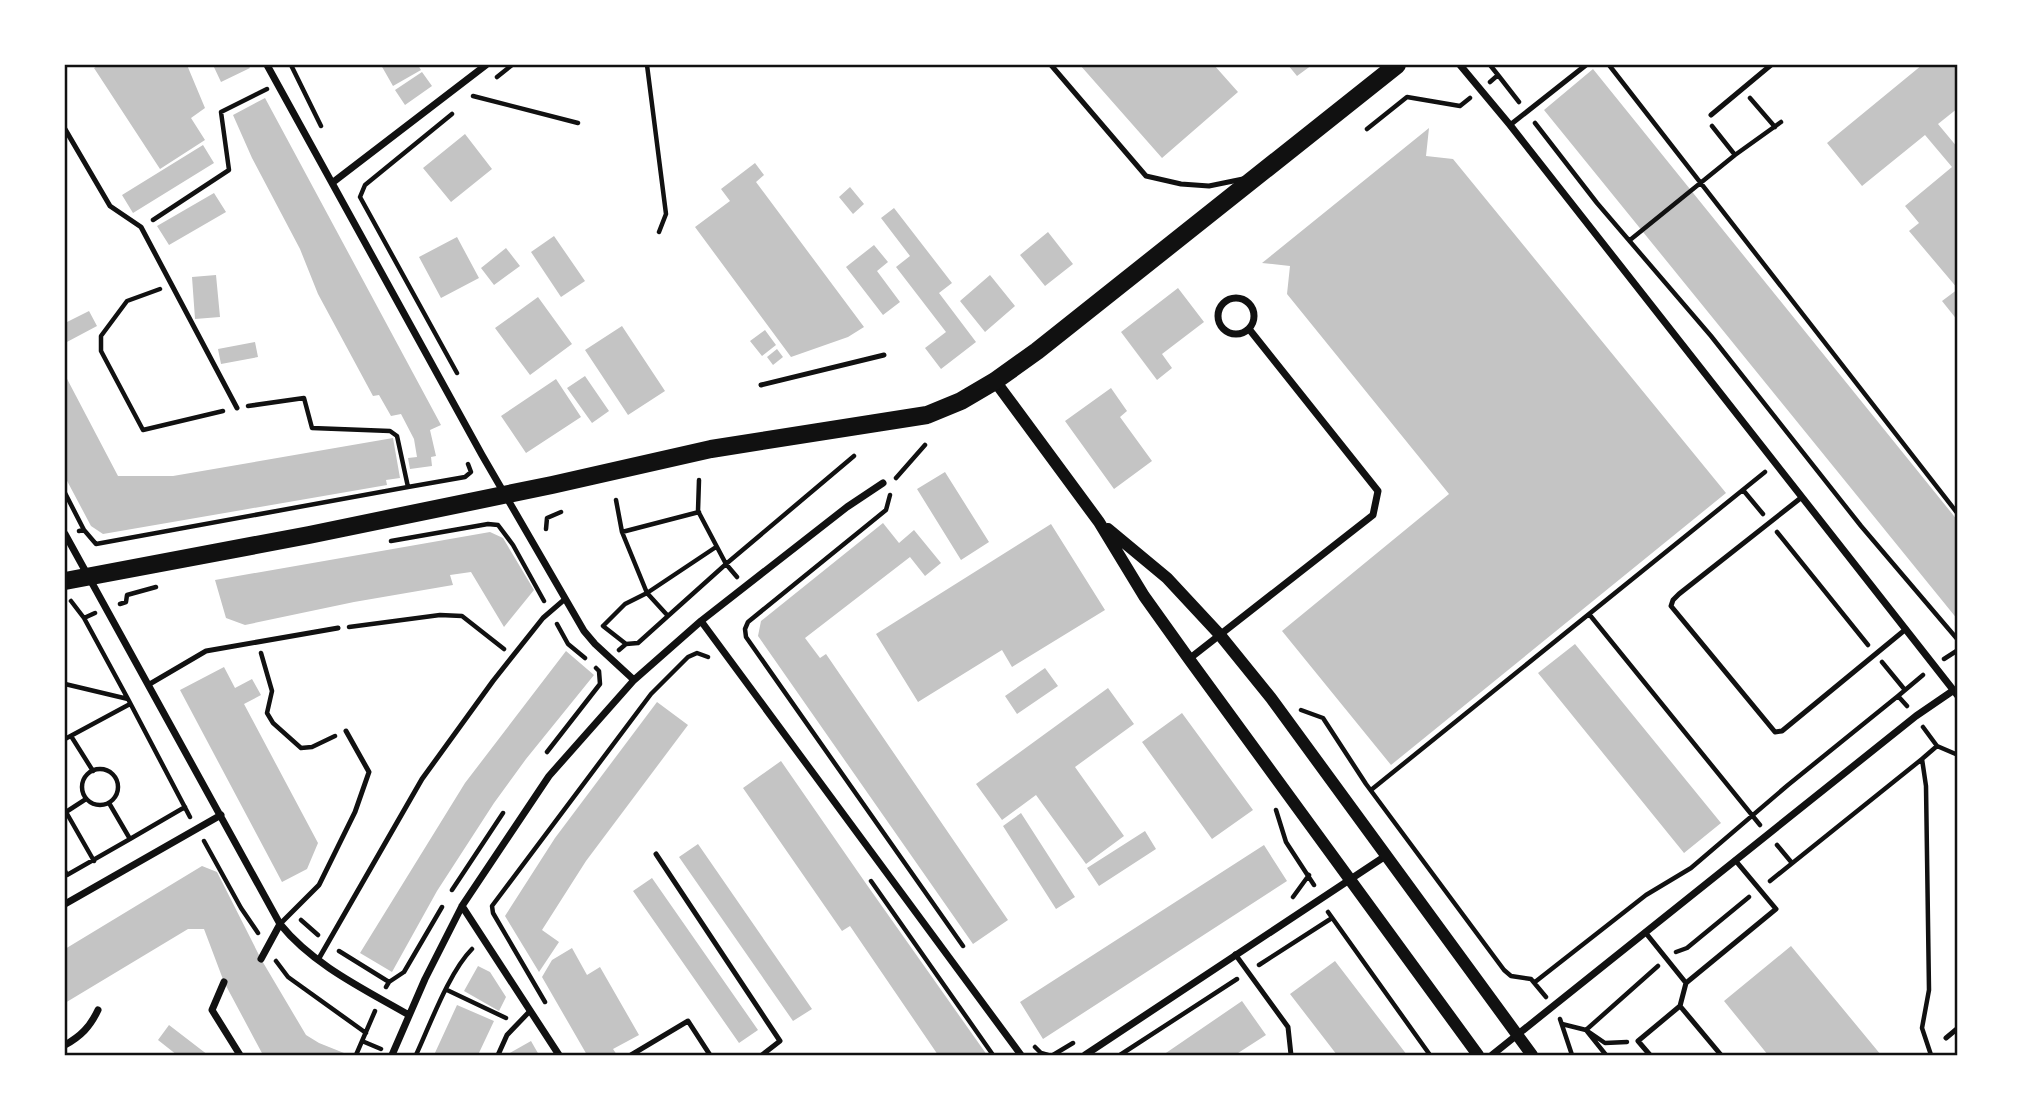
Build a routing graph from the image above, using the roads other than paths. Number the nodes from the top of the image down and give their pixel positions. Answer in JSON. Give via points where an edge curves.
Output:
{"nodes":[{"id":1,"x":267,"y":65,"type":"edge"},
{"id":2,"x":486,"y":65,"type":"edge"},
{"id":3,"x":1051,"y":65,"type":"edge"},
{"id":4,"x":1394,"y":65,"type":"edge"},
{"id":5,"x":1460,"y":65,"type":"edge"},
{"id":6,"x":1586,"y":65,"type":"edge"},
{"id":7,"x":1771,"y":65,"type":"edge"},
{"id":8,"x":1712,"y":115,"type":"road end"},
{"id":9,"x":1510,"y":125,"type":"junction"},
{"id":10,"x":65,"y":129,"type":"edge"},
{"id":11,"x":1259,"y":176,"type":"junction"},
{"id":12,"x":332,"y":183,"type":"junction"},
{"id":13,"x":1249,"y":330,"type":"junction"},
{"id":14,"x":884,"y":355,"type":"dead end"},
{"id":15,"x":995,"y":381,"type":"junction"},
{"id":16,"x":761,"y":385,"type":"dead end"},
{"id":17,"x":237,"y":408,"type":"road end"},
{"id":18,"x":883,"y":483,"type":"road end"},
{"id":19,"x":504,"y":494,"type":"junction"},
{"id":20,"x":1802,"y":497,"type":"junction"},
{"id":21,"x":1099,"y":522,"type":"junction"},
{"id":22,"x":65,"y":534,"type":"edge"},
{"id":23,"x":87,"y":577,"type":"junction"},
{"id":24,"x":65,"y":581,"type":"edge"},
{"id":25,"x":565,"y":599,"type":"junction"},
{"id":26,"x":701,"y":621,"type":"junction"},
{"id":27,"x":338,"y":628,"type":"road end"},
{"id":28,"x":1906,"y":629,"type":"junction"},
{"id":29,"x":1220,"y":635,"type":"junction"},
{"id":30,"x":1189,"y":659,"type":"junction"},
{"id":31,"x":634,"y":680,"type":"junction"},
{"id":32,"x":148,"y":685,"type":"junction"},
{"id":33,"x":1956,"y":693,"type":"edge"},
{"id":34,"x":346,"y":731,"type":"road end"},
{"id":35,"x":221,"y":815,"type":"junction"},
{"id":36,"x":656,"y":855,"type":"dead end"},
{"id":37,"x":1387,"y":855,"type":"junction"},
{"id":38,"x":1735,"y":860,"type":"junction"},
{"id":39,"x":1351,"y":879,"type":"junction"},
{"id":40,"x":65,"y":904,"type":"edge"},
{"id":41,"x":462,"y":906,"type":"junction"},
{"id":42,"x":280,"y":924,"type":"junction"},
{"id":43,"x":1645,"y":932,"type":"junction"},
{"id":44,"x":1235,"y":954,"type":"junction"},
{"id":45,"x":261,"y":959,"type":"dead end"},
{"id":46,"x":318,"y":960,"type":"junction"},
{"id":47,"x":224,"y":982,"type":"dead end"},
{"id":48,"x":1686,"y":983,"type":"junction"},
{"id":49,"x":1680,"y":1006,"type":"junction"},
{"id":50,"x":98,"y":1010,"type":"dead end"},
{"id":51,"x":530,"y":1011,"type":"junction"},
{"id":52,"x":408,"y":1015,"type":"junction"},
{"id":53,"x":1958,"y":1028,"type":"edge"},
{"id":54,"x":1517,"y":1036,"type":"junction"},
{"id":55,"x":1946,"y":1038,"type":"dead end"},
{"id":56,"x":65,"y":1045,"type":"edge"},
{"id":57,"x":240,"y":1055,"type":"edge"},
{"id":58,"x":392,"y":1055,"type":"edge"},
{"id":59,"x":498,"y":1055,"type":"edge"},
{"id":60,"x":559,"y":1055,"type":"edge"},
{"id":61,"x":631,"y":1055,"type":"edge"},
{"id":62,"x":710,"y":1055,"type":"edge"},
{"id":63,"x":762,"y":1055,"type":"edge"},
{"id":64,"x":1021,"y":1055,"type":"edge"},
{"id":65,"x":1085,"y":1055,"type":"edge"},
{"id":66,"x":1291,"y":1055,"type":"edge"},
{"id":67,"x":1478,"y":1055,"type":"edge"},
{"id":68,"x":1492,"y":1055,"type":"edge"},
{"id":69,"x":1532,"y":1055,"type":"edge"},
{"id":70,"x":1650,"y":1055,"type":"edge"},
{"id":71,"x":1721,"y":1055,"type":"edge"}],
"edges":[{"from":1,"to":12,"type":"street"},
{"from":2,"to":12,"type":"street"},
{"from":3,"to":11,"type":"lane","via":[[1146,176],[1209,186]]},
{"from":4,"to":11,"type":"main road"},
{"from":5,"to":9,"type":"street"},
{"from":6,"to":9,"type":"lane"},
{"from":7,"to":8,"type":"lane"},
{"from":9,"to":20,"type":"street"},
{"from":10,"to":17,"type":"lane","via":[[110,206],[141,228]]},
{"from":11,"to":15,"type":"main road"},
{"from":12,"to":19,"type":"street"},
{"from":13,"to":13,"type":"street","via":[[1254,312],[1248,302],[1236,298],[1225,302],[1219,312],[1223,329],[1232,334]]},
{"from":13,"to":29,"type":"street","via":[[1378,491],[1373,514]]},
{"from":14,"to":16,"type":"lane"},
{"from":15,"to":19,"type":"main road","via":[[927,415],[711,449]]},
{"from":15,"to":21,"type":"street"},
{"from":18,"to":26,"type":"street"},
{"from":19,"to":23,"type":"main road"},
{"from":19,"to":25,"type":"street"},
{"from":20,"to":28,"type":"street"},
{"from":20,"to":28,"type":"lane","via":[[1679,594],[1671,606],[1775,732],[1782,731]]},
{"from":21,"to":29,"type":"street","via":[[1167,578]]},
{"from":21,"to":30,"type":"street"},
{"from":22,"to":23,"type":"street"},
{"from":23,"to":24,"type":"main road"},
{"from":23,"to":32,"type":"street"},
{"from":25,"to":31,"type":"street","via":[[584,631]]},
{"from":25,"to":46,"type":"lane","via":[[513,656],[422,779]]},
{"from":26,"to":31,"type":"street"},
{"from":26,"to":64,"type":"street"},
{"from":27,"to":32,"type":"lane","via":[[206,650]]},
{"from":28,"to":33,"type":"street"},
{"from":29,"to":30,"type":"street"},
{"from":29,"to":37,"type":"street"},
{"from":30,"to":39,"type":"street"},
{"from":31,"to":41,"type":"street","via":[[549,776]]},
{"from":32,"to":35,"type":"street"},
{"from":33,"to":38,"type":"street","via":[[1916,716]]},
{"from":34,"to":42,"type":"lane","via":[[369,772],[319,885]]},
{"from":35,"to":40,"type":"street"},
{"from":35,"to":42,"type":"street"},
{"from":36,"to":63,"type":"lane","via":[[780,1041]]},
{"from":37,"to":39,"type":"street"},
{"from":37,"to":54,"type":"street"},
{"from":38,"to":43,"type":"street"},
{"from":38,"to":48,"type":"lane","via":[[1776,909]]},
{"from":39,"to":44,"type":"street"},
{"from":39,"to":67,"type":"street"},
{"from":41,"to":51,"type":"street"},
{"from":41,"to":52,"type":"street"},
{"from":42,"to":45,"type":"street"},
{"from":42,"to":46,"type":"street"},
{"from":43,"to":48,"type":"lane"},
{"from":43,"to":54,"type":"street"},
{"from":44,"to":65,"type":"street"},
{"from":44,"to":66,"type":"lane","via":[[1287,1027]]},
{"from":46,"to":52,"type":"street"},
{"from":47,"to":57,"type":"street","via":[[212,1010]]},
{"from":48,"to":49,"type":"lane"},
{"from":49,"to":70,"type":"lane","via":[[1638,1041]]},
{"from":49,"to":71,"type":"lane"},
{"from":50,"to":56,"type":"street","via":[[90,1026]]},
{"from":51,"to":59,"type":"lane","via":[[507,1035]]},
{"from":51,"to":60,"type":"street"},
{"from":52,"to":58,"type":"street"},
{"from":53,"to":55,"type":"lane"},
{"from":54,"to":68,"type":"street"},
{"from":54,"to":69,"type":"street"},
{"from":61,"to":62,"type":"lane","via":[[688,1021]]}]}
